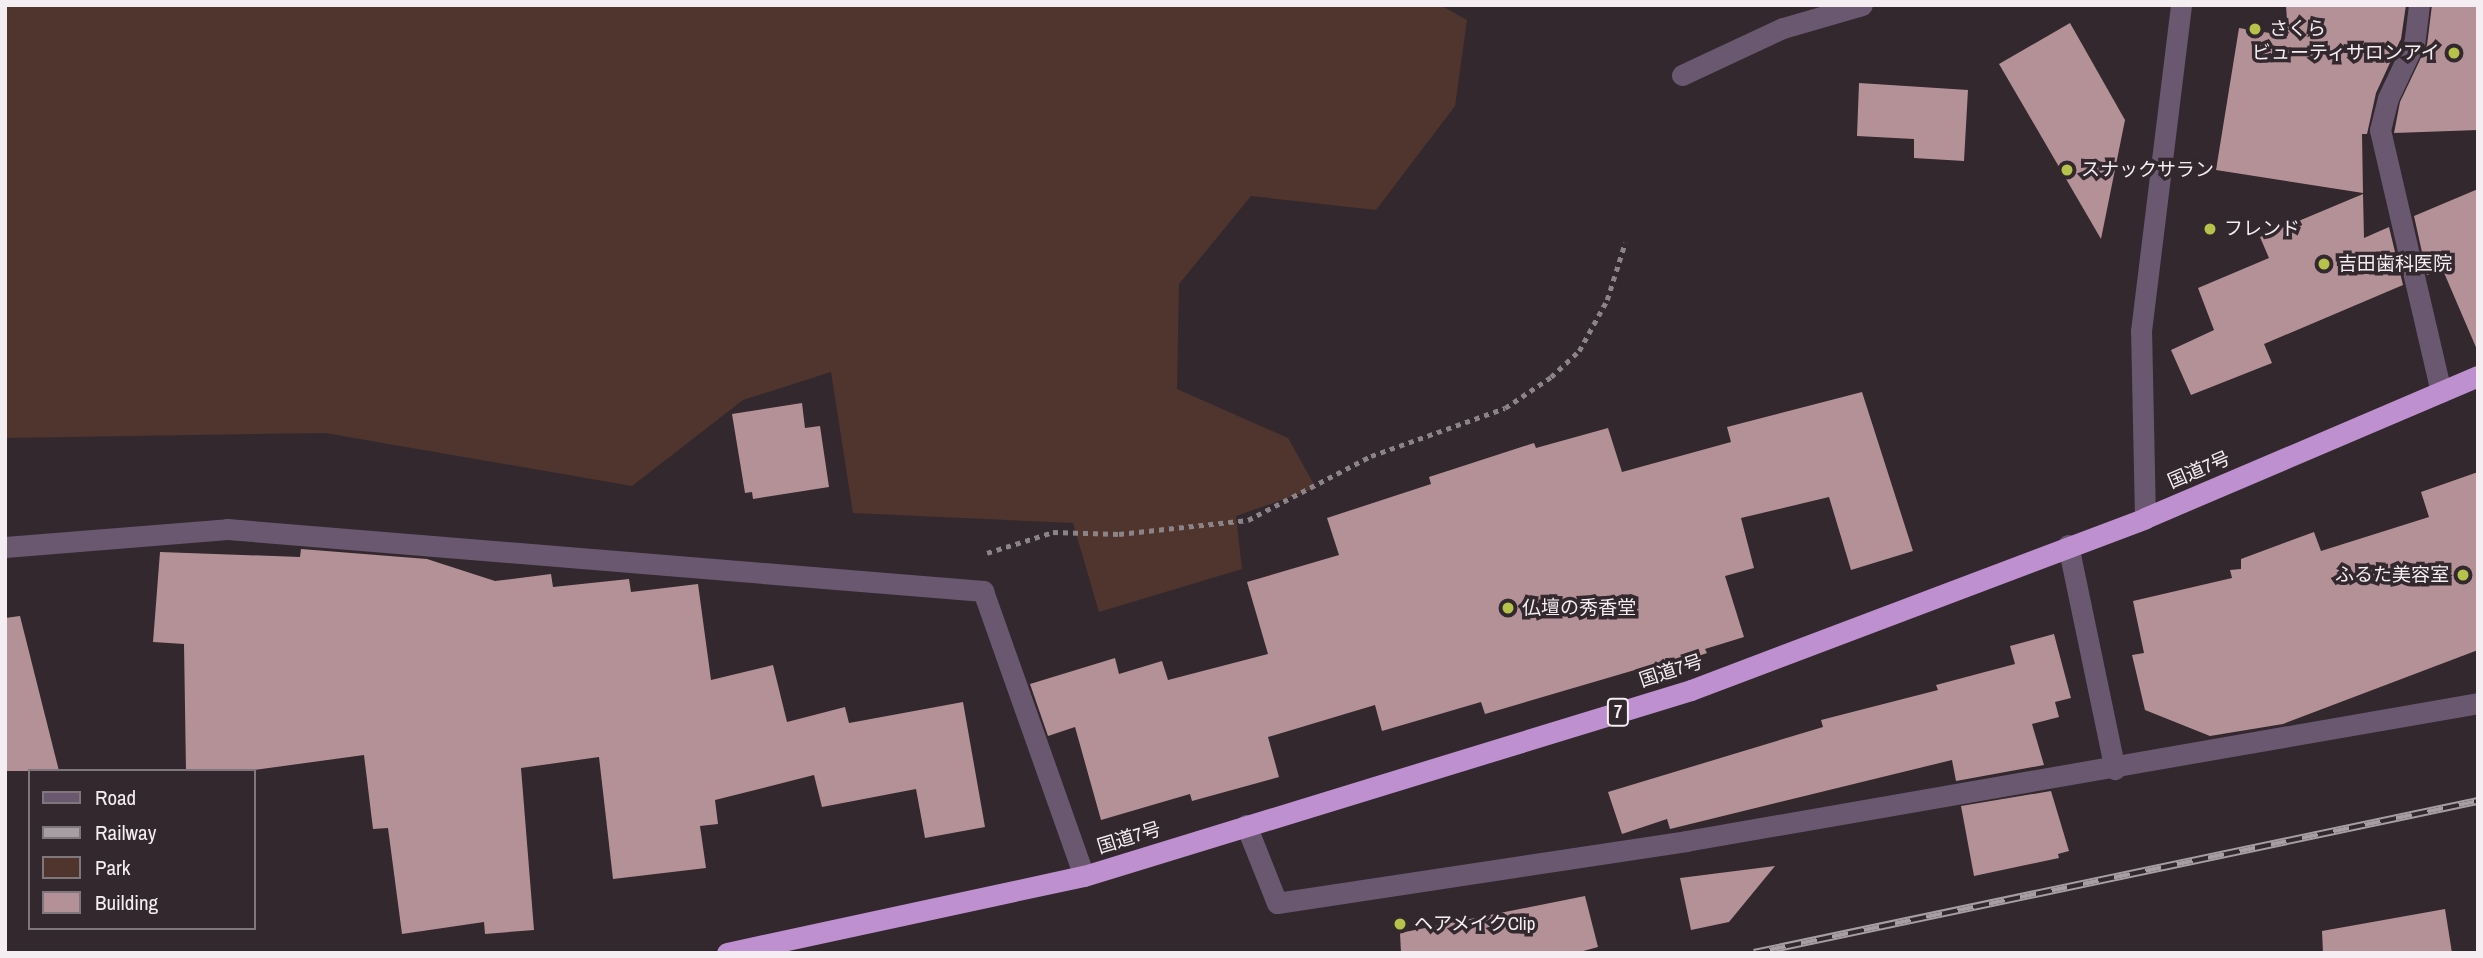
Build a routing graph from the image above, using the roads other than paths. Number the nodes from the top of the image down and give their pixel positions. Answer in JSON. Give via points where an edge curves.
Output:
{"nodes":[{"id":1,"x":1862,"y":5,"type":"edge"},
{"id":2,"x":2181,"y":5,"type":"edge"},
{"id":3,"x":2419,"y":5,"type":"edge"},
{"id":4,"x":1682,"y":75,"type":"dead end"},
{"id":5,"x":2478,"y":376,"type":"edge"},
{"id":6,"x":2441,"y":392,"type":"junction"},
{"id":7,"x":2145,"y":518,"type":"junction"},
{"id":8,"x":2068,"y":545,"type":"junction"},
{"id":9,"x":5,"y":547,"type":"edge"},
{"id":10,"x":2478,"y":703,"type":"edge"},
{"id":11,"x":2115,"y":769,"type":"junction"},
{"id":12,"x":1246,"y":825,"type":"junction"},
{"id":13,"x":1084,"y":876,"type":"junction"},
{"id":14,"x":727,"y":953,"type":"edge"}],
"edges":[{"from":1,"to":4,"type":"street","via":[[1783,29]]},
{"from":2,"to":7,"type":"street","via":[[2141,331]]},
{"from":3,"to":6,"type":"street","via":[[2414,43],[2388,98],[2380,130]]},
{"from":5,"to":6,"type":"highway","name":"国道7号","number":"7"},
{"from":6,"to":7,"type":"highway","name":"国道7号","number":"7"},
{"from":7,"to":8,"type":"highway","name":"国道7号","number":"7"},
{"from":8,"to":11,"type":"street"},
{"from":8,"to":12,"type":"highway","name":"国道7号","number":"7","via":[[1691,690]]},
{"from":9,"to":13,"type":"street","via":[[227,529],[983,591]]},
{"from":10,"to":11,"type":"street"},
{"from":11,"to":12,"type":"street","via":[[1277,903]]},
{"from":12,"to":13,"type":"highway","name":"国道7号","number":"7"},
{"from":13,"to":14,"type":"highway","name":"国道7号","number":"7"}]}
